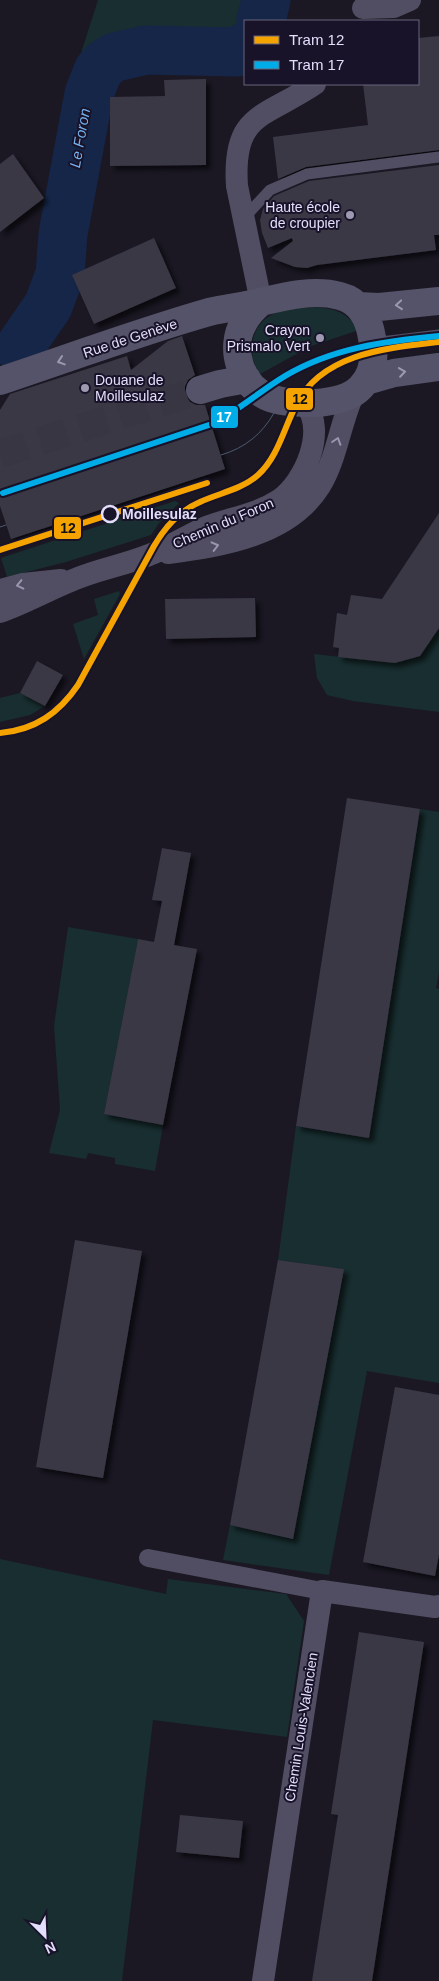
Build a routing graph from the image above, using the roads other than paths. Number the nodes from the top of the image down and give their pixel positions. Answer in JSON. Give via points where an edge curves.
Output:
{"nodes":[{"id":1,"x":410,"y":0,"type":"edge"},
{"id":2,"x":360,"y":10,"type":"edge"},
{"id":3,"x":314,"y":85,"type":"edge"},
{"id":4,"x":439,"y":157,"type":"edge"},
{"id":5,"x":244,"y":218,"type":"junction"},
{"id":6,"x":439,"y":301,"type":"edge"},
{"id":7,"x":260,"y":302,"type":"junction"},
{"id":8,"x":358,"y":306,"type":"junction"},
{"id":9,"x":439,"y":335,"type":"edge"},
{"id":10,"x":373,"y":343,"type":"junction"},
{"id":11,"x":439,"y":368,"type":"edge"},
{"id":12,"x":247,"y":379,"type":"junction"},
{"id":13,"x":0,"y":381,"type":"edge"},
{"id":14,"x":360,"y":387,"type":"junction"},
{"id":15,"x":200,"y":390,"type":"tunnel mouth"},
{"id":16,"x":305,"y":403,"type":"junction"},
{"id":17,"x":150,"y":555,"type":"junction"},
{"id":18,"x":74,"y":579,"type":"junction"},
{"id":19,"x":0,"y":590,"type":"edge"},
{"id":20,"x":0,"y":612,"type":"edge"},
{"id":21,"x":148,"y":1558,"type":"dead end"},
{"id":22,"x":322,"y":1591,"type":"junction"},
{"id":23,"x":439,"y":1606,"type":"edge"},
{"id":24,"x":263,"y":1981,"type":"edge"}],
"edges":[{"from":1,"to":2,"type":"street","via":[[394,7]]},
{"from":3,"to":5,"type":"street","via":[[262,113],[245,129],[239,141],[236,168]]},
{"from":4,"to":5,"type":"lane","via":[[307,174],[270,190]]},
{"from":5,"to":7,"type":"street"},
{"from":6,"to":8,"type":"main road","name":"Rue de Genève","one_way":true},
{"from":7,"to":8,"type":"main road","name":"Rue de Genève","via":[[276,297],[326,293],[341,296]]},
{"from":7,"to":12,"type":"main road","via":[[243,323],[239,334],[237,358]]},
{"from":7,"to":13,"type":"main road","name":"Rue de Genève","one_way":true,"via":[[208,313]]},
{"from":8,"to":10,"type":"main road","via":[[370,324]]},
{"from":9,"to":10,"type":"lane"},
{"from":10,"to":14,"type":"main road","via":[[372,367]]},
{"from":14,"to":11,"type":"main road","one_way":true,"via":[[394,373]]},
{"from":12,"to":15,"type":"main road"},
{"from":12,"to":16,"type":"main road","via":[[269,397]]},
{"from":14,"to":16,"type":"main road","via":[[326,402]]},
{"from":17,"to":14,"type":"street","name":"Chemin du Foron","one_way":true,"via":[[208,548],[247,537],[270,528],[298,510],[325,477]]},
{"from":16,"to":17,"type":"street","name":"Chemin du Foron","via":[[314,420],[312,444],[301,478],[289,490],[262,509],[205,528]]},
{"from":17,"to":18,"type":"street","name":"Chemin du Foron"},
{"from":18,"to":19,"type":"street","name":"Chemin du Foron","one_way":true,"via":[[23,584]]},
{"from":18,"to":20,"type":"street","name":"Chemin du Foron"},
{"from":21,"to":22,"type":"street"},
{"from":22,"to":23,"type":"street"},
{"from":22,"to":24,"type":"street","name":"Chemin Louis-Valencien"}]}
